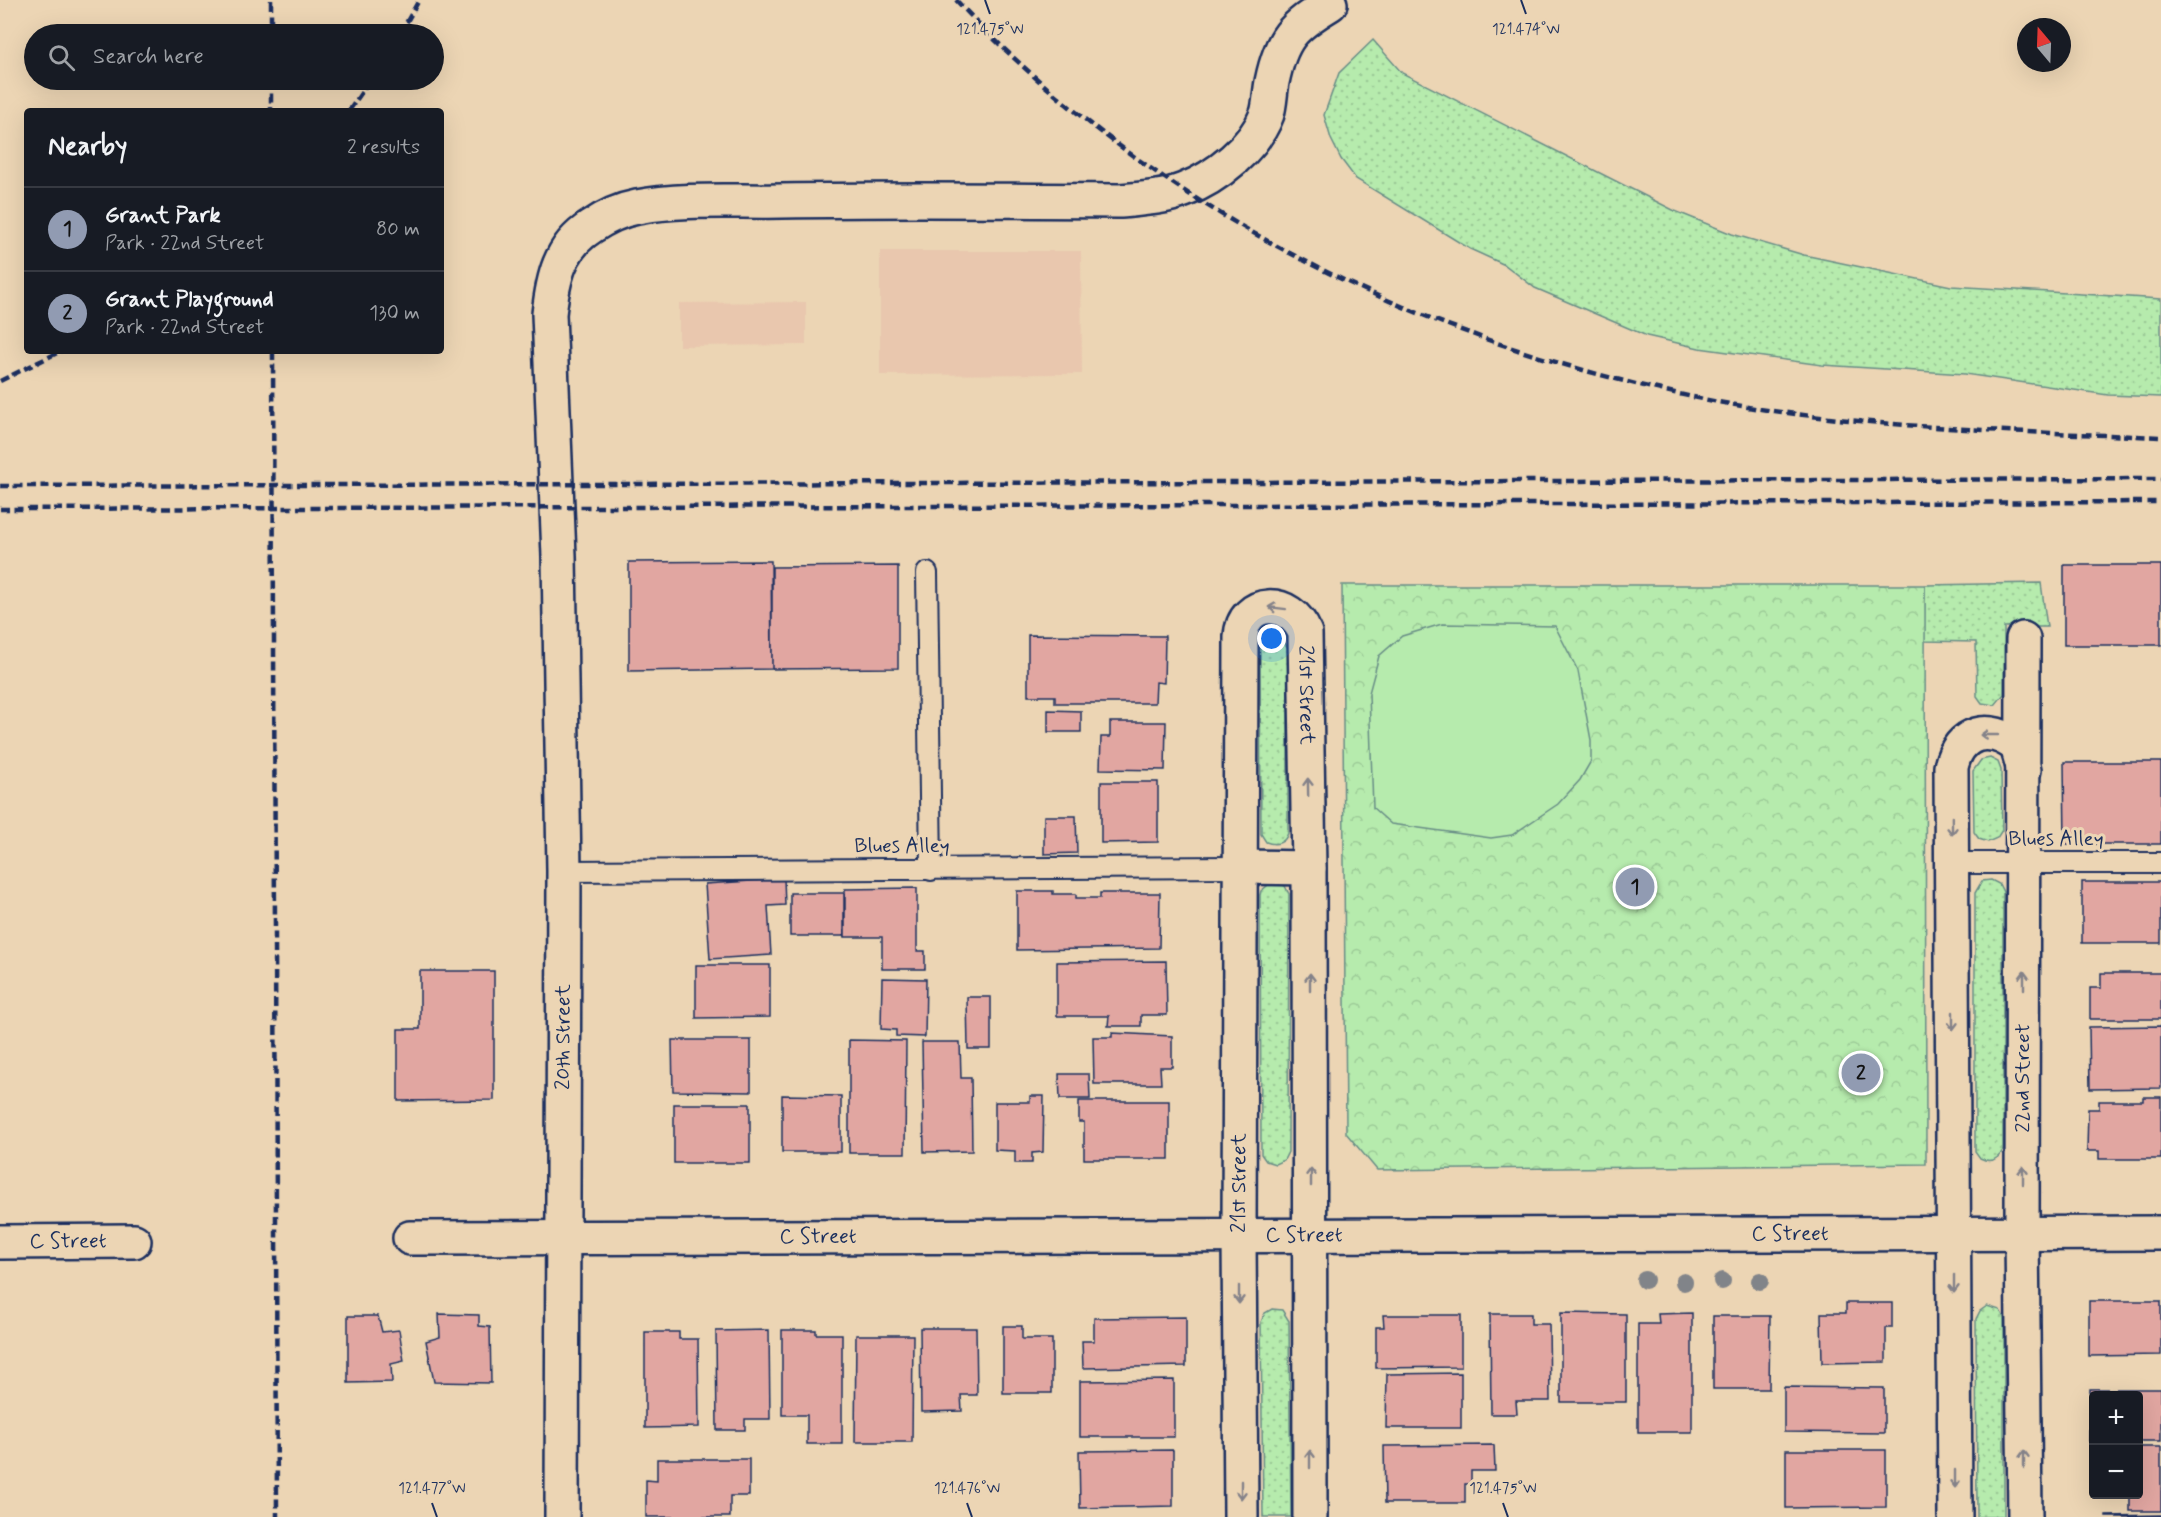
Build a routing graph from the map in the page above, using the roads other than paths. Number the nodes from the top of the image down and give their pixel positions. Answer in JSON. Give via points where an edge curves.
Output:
{"nodes":[{"id":1,"x":1330,"y":4,"type":"dead end"},
{"id":2,"x":927,"y":573,"type":"dead end"},
{"id":3,"x":2023,"y":639,"type":"dead end"},
{"id":4,"x":2024,"y":770,"type":"junction"},
{"id":5,"x":1952,"y":863,"type":"junction"},
{"id":6,"x":2161,"y":863,"type":"edge"},
{"id":7,"x":2025,"y":864,"type":"junction"},
{"id":8,"x":1240,"y":867,"type":"junction"},
{"id":9,"x":1309,"y":868,"type":"junction"},
{"id":10,"x":931,"y":870,"type":"junction"},
{"id":11,"x":564,"y":871,"type":"junction"},
{"id":12,"x":1954,"y":1233,"type":"junction"},
{"id":13,"x":2022,"y":1233,"type":"junction"},
{"id":14,"x":2161,"y":1233,"type":"edge"},
{"id":15,"x":1310,"y":1236,"type":"junction"},
{"id":16,"x":1239,"y":1237,"type":"junction"},
{"id":17,"x":411,"y":1238,"type":"dead end"},
{"id":18,"x":561,"y":1239,"type":"junction"},
{"id":19,"x":134,"y":1241,"type":"dead end"},
{"id":20,"x":0,"y":1242,"type":"edge"},
{"id":21,"x":562,"y":1517,"type":"edge"},
{"id":22,"x":1241,"y":1517,"type":"edge"},
{"id":23,"x":1310,"y":1517,"type":"edge"},
{"id":24,"x":1955,"y":1517,"type":"edge"},
{"id":25,"x":2025,"y":1517,"type":"edge"}],
"edges":[{"from":1,"to":11,"type":"street","name":"20th Street","via":[[1302,20],[1278,51],[1267,114],[1254,136],[1233,160],[1184,190],[1120,201],[673,202],[634,207],[589,228],[572,243],[560,260],[553,281],[549,314],[560,556]]},
{"from":2,"to":10,"type":"lane"},
{"from":3,"to":4,"type":"street","name":"22nd Street"},
{"from":4,"to":5,"type":"street","one_way":true,"via":[[2017,746],[1997,734],[1984,733],[1961,744],[1951,767]]},
{"from":4,"to":7,"type":"street","name":"22nd Street"},
{"from":5,"to":7,"type":"lane","name":"Blues Alley"},
{"from":5,"to":12,"type":"street","one_way":true},
{"from":6,"to":7,"type":"lane","name":"Blues Alley"},
{"from":13,"to":7,"type":"street","name":"22nd Street","one_way":true},
{"from":8,"to":9,"type":"street"},
{"from":9,"to":8,"type":"street","name":"21st Street","one_way":true,"via":[[1305,633],[1294,614],[1274,606],[1253,613],[1241,632]]},
{"from":8,"to":10,"type":"lane","name":"Blues Alley"},
{"from":8,"to":16,"type":"street","name":"21st Street"},
{"from":15,"to":9,"type":"street","name":"21st Street","one_way":true},
{"from":10,"to":11,"type":"lane","name":"Blues Alley"},
{"from":11,"to":18,"type":"street","name":"20th Street"},
{"from":12,"to":13,"type":"street","name":"C Street"},
{"from":12,"to":15,"type":"street","name":"C Street"},
{"from":12,"to":24,"type":"street","one_way":true},
{"from":13,"to":14,"type":"street","name":"C Street"},
{"from":25,"to":13,"type":"street","name":"22nd Street","one_way":true},
{"from":15,"to":16,"type":"street","name":"C Street"},
{"from":23,"to":15,"type":"street","name":"21st Street","one_way":true},
{"from":16,"to":18,"type":"street","name":"C Street"},
{"from":16,"to":22,"type":"street","name":"21st Street","one_way":true},
{"from":17,"to":18,"type":"street","name":"C Street"},
{"from":18,"to":21,"type":"street","name":"20th Street"},
{"from":19,"to":20,"type":"street","name":"C Street"}]}
